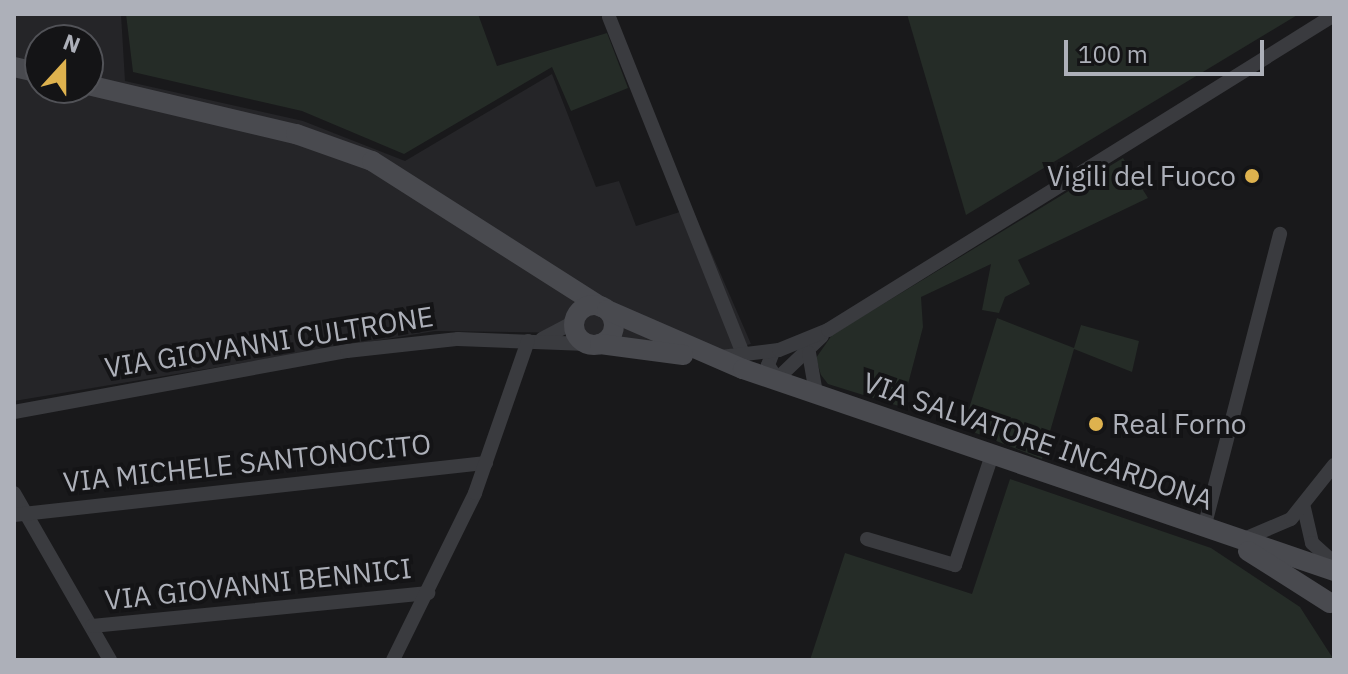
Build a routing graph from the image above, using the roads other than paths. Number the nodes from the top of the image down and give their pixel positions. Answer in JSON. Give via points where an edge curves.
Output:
{"nodes":[{"id":1,"x":1334,"y":15,"type":"edge"},
{"id":2,"x":609,"y":17,"type":"dead end"},
{"id":3,"x":104,"y":89,"type":"edge"},
{"id":4,"x":1280,"y":234,"type":"dead end"},
{"id":5,"x":534,"y":263,"type":"junction"},
{"id":6,"x":604,"y":308,"type":"junction"},
{"id":7,"x":575,"y":318,"type":"junction"},
{"id":8,"x":828,"y":330,"type":"junction"},
{"id":9,"x":531,"y":341,"type":"junction"},
{"id":10,"x":594,"y":344,"type":"junction"},
{"id":11,"x":773,"y":352,"type":"junction"},
{"id":12,"x":809,"y":353,"type":"junction"},
{"id":13,"x":744,"y":362,"type":"junction"},
{"id":14,"x":777,"y":379,"type":"junction"},
{"id":15,"x":816,"y":393,"type":"junction"},
{"id":16,"x":14,"y":412,"type":"edge"},
{"id":17,"x":993,"y":452,"type":"junction"},
{"id":18,"x":486,"y":463,"type":"junction"},
{"id":19,"x":1334,"y":465,"type":"edge"},
{"id":20,"x":14,"y":493,"type":"edge"},
{"id":21,"x":1304,"y":508,"type":"junction"},
{"id":22,"x":20,"y":514,"type":"edge"},
{"id":23,"x":1280,"y":526,"type":"junction"},
{"id":24,"x":1210,"y":530,"type":"junction"},
{"id":25,"x":1305,"y":535,"type":"junction"},
{"id":26,"x":867,"y":539,"type":"dead end"},
{"id":27,"x":1241,"y":541,"type":"junction"},
{"id":28,"x":1282,"y":555,"type":"junction"},
{"id":29,"x":1328,"y":566,"type":"edge"},
{"id":30,"x":428,"y":593,"type":"junction"},
{"id":31,"x":1332,"y":606,"type":"edge"},
{"id":32,"x":92,"y":626,"type":"junction"},
{"id":33,"x":110,"y":660,"type":"edge"},
{"id":34,"x":393,"y":660,"type":"edge"}],
"edges":[{"from":1,"to":8,"type":"street"},
{"from":2,"to":13,"type":"street"},
{"from":3,"to":5,"type":"street","via":[[296,134],[372,161]]},
{"from":4,"to":24,"type":"street"},
{"from":5,"to":6,"type":"street"},
{"from":5,"to":7,"type":"street"},
{"from":6,"to":7,"type":"street"},
{"from":6,"to":10,"type":"street","via":[[613,329]]},
{"from":6,"to":13,"type":"street","via":[[716,357]]},
{"from":7,"to":9,"type":"street"},
{"from":7,"to":10,"type":"street"},
{"from":8,"to":11,"type":"street"},
{"from":8,"to":12,"type":"street"},
{"from":9,"to":10,"type":"street","name":"VIA GIOVANNI CULTRONE"},
{"from":9,"to":16,"type":"street","name":"VIA GIOVANNI CULTRONE","via":[[458,339],[347,351]]},
{"from":9,"to":18,"type":"street"},
{"from":10,"to":13,"type":"street"},
{"from":11,"to":13,"type":"street"},
{"from":11,"to":14,"type":"street","via":[[768,365]]},
{"from":12,"to":14,"type":"street"},
{"from":12,"to":15,"type":"street"},
{"from":13,"to":14,"type":"street","name":"VIA SALVATORE INCARDONA"},
{"from":14,"to":15,"type":"street","name":"VIA SALVATORE INCARDONA"},
{"from":15,"to":17,"type":"street","name":"VIA SALVATORE INCARDONA"},
{"from":17,"to":24,"type":"street","name":"VIA SALVATORE INCARDONA"},
{"from":17,"to":26,"type":"street","via":[[955,565]]},
{"from":18,"to":22,"type":"street","name":"VIA MICHELE SANTONOCITO"},
{"from":18,"to":30,"type":"street"},
{"from":19,"to":21,"type":"street"},
{"from":20,"to":22,"type":"street"},
{"from":21,"to":23,"type":"street"},
{"from":21,"to":25,"type":"street"},
{"from":22,"to":32,"type":"street"},
{"from":23,"to":27,"type":"street"},
{"from":23,"to":28,"type":"street"},
{"from":24,"to":27,"type":"street","name":"VIA SALVATORE INCARDONA"},
{"from":24,"to":31,"type":"street"},
{"from":25,"to":28,"type":"street"},
{"from":25,"to":29,"type":"street"},
{"from":27,"to":28,"type":"street","name":"VIA SALVATORE INCARDONA"},
{"from":28,"to":29,"type":"street","name":"VIA SALVATORE INCARDONA"},
{"from":29,"to":31,"type":"street"},
{"from":30,"to":32,"type":"street","name":"VIA GIOVANNI BENNICI"},
{"from":30,"to":34,"type":"street"},
{"from":32,"to":33,"type":"street"}]}
